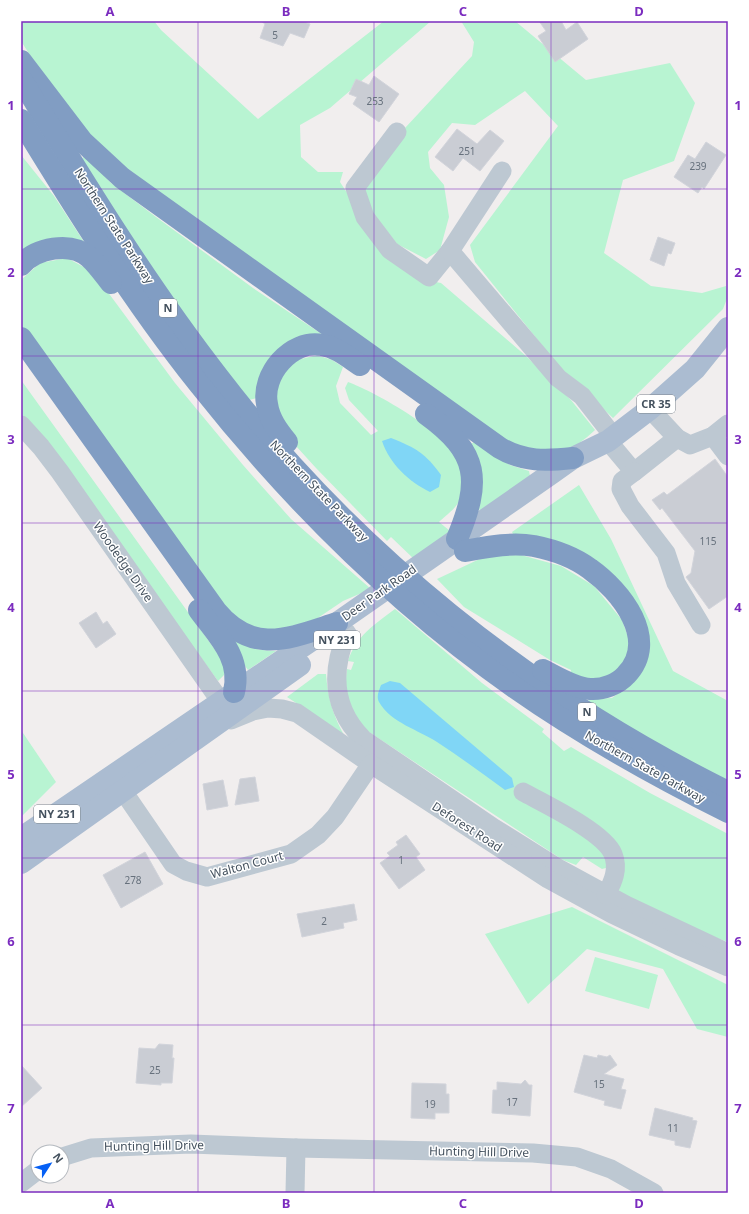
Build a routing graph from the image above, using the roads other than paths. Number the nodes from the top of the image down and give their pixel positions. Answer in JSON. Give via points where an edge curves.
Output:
{"nodes":[{"id":1,"x":21,"y":61,"type":"edge"},
{"id":2,"x":21,"y":79,"type":"edge"},
{"id":3,"x":21,"y":120,"type":"edge"},
{"id":4,"x":397,"y":132,"type":"dead end"},
{"id":5,"x":502,"y":171,"type":"dead end"},
{"id":6,"x":450,"y":251,"type":"junction"},
{"id":7,"x":21,"y":265,"type":"edge"},
{"id":8,"x":728,"y":328,"type":"edge"},
{"id":9,"x":21,"y":338,"type":"edge"},
{"id":10,"x":728,"y":340,"type":"edge"},
{"id":11,"x":21,"y":362,"type":"edge"},
{"id":12,"x":695,"y":369,"type":"junction"},
{"id":13,"x":198,"y":382,"type":"junction"},
{"id":14,"x":650,"y":409,"type":"junction"},
{"id":15,"x":728,"y":424,"type":"edge"},
{"id":16,"x":21,"y":425,"type":"edge"},
{"id":17,"x":713,"y":436,"type":"junction"},
{"id":18,"x":677,"y":438,"type":"junction"},
{"id":19,"x":611,"y":439,"type":"junction"},
{"id":20,"x":728,"y":456,"type":"edge"},
{"id":21,"x":573,"y":458,"type":"junction"},
{"id":22,"x":634,"y":472,"type":"junction"},
{"id":23,"x":342,"y":517,"type":"junction"},
{"id":24,"x":461,"y":545,"type":"junction"},
{"id":25,"x":362,"y":549,"type":"junction"},
{"id":26,"x":701,"y":625,"type":"dead end"},
{"id":27,"x":449,"y":626,"type":"junction"},
{"id":28,"x":342,"y":628,"type":"junction"},
{"id":29,"x":227,"y":697,"type":"junction"},
{"id":30,"x":209,"y":730,"type":"junction"},
{"id":31,"x":371,"y":764,"type":"junction"},
{"id":32,"x":123,"y":791,"type":"junction"},
{"id":33,"x":523,"y":792,"type":"dead end"},
{"id":34,"x":728,"y":792,"type":"edge"},
{"id":35,"x":728,"y":812,"type":"edge"},
{"id":36,"x":21,"y":838,"type":"edge"},
{"id":37,"x":21,"y":863,"type":"edge"},
{"id":38,"x":606,"y":895,"type":"junction"},
{"id":39,"x":728,"y":953,"type":"edge"},
{"id":40,"x":728,"y":967,"type":"edge"},
{"id":41,"x":296,"y":1148,"type":"junction"},
{"id":42,"x":70,"y":1155,"type":"edge"},
{"id":43,"x":294,"y":1193,"type":"edge"},
{"id":44,"x":654,"y":1193,"type":"edge"}],
"edges":[{"from":1,"to":21,"type":"highway","via":[[82,141],[122,178],[500,448],[526,459],[548,461]]},
{"from":2,"to":23,"type":"highway","name":"Northern State Parkway","number":"N","via":[[134,257],[197,349],[264,433]]},
{"from":3,"to":13,"type":"highway","name":"Northern State Parkway","number":"N","via":[[119,272]]},
{"from":4,"to":6,"type":"street","via":[[355,188],[365,217],[390,250],[429,277]]},
{"from":5,"to":6,"type":"street"},
{"from":6,"to":19,"type":"street","via":[[558,378],[582,396]]},
{"from":7,"to":13,"type":"highway","via":[[34,255],[56,248],[72,249],[88,256],[136,318]]},
{"from":8,"to":12,"type":"main road","name":"Deer Park Road","number":"CR 35"},
{"from":9,"to":28,"type":"highway","via":[[227,623],[245,635],[270,641]]},
{"from":10,"to":12,"type":"main road"},
{"from":11,"to":29,"type":"highway","via":[[228,650],[236,669]]},
{"from":12,"to":14,"type":"main road","name":"Deer Park Road","number":"CR 35"},
{"from":13,"to":25,"type":"highway","name":"Northern State Parkway","number":"N","via":[[291,490]]},
{"from":14,"to":18,"type":"street"},
{"from":14,"to":19,"type":"main road","name":"Deer Park Road","number":"CR 35"},
{"from":15,"to":17,"type":"street"},
{"from":16,"to":29,"type":"street","name":"Woodedge Drive","via":[[60,472]]},
{"from":17,"to":18,"type":"street","via":[[690,445]]},
{"from":17,"to":20,"type":"street"},
{"from":18,"to":22,"type":"street"},
{"from":19,"to":21,"type":"main road","name":"Deer Park Road","number":"NY 231"},
{"from":19,"to":22,"type":"street"},
{"from":19,"to":24,"type":"main road","name":"Deer Park Road","number":"NY 231","via":[[582,470]]},
{"from":21,"to":24,"type":"main road","name":"Deer Park Road","number":"NY 231"},
{"from":22,"to":26,"type":"street","via":[[622,481],[621,489],[630,506],[666,553],[676,583]]},
{"from":23,"to":24,"type":"highway","via":[[277,428],[266,403],[269,381],[281,361],[295,350],[311,344],[331,348],[351,359],[445,428],[461,446],[470,466],[472,490]]},
{"from":23,"to":25,"type":"highway","name":"Northern State Parkway","number":"N"},
{"from":24,"to":27,"type":"highway","via":[[519,545],[548,549],[577,560],[603,579],[623,601],[637,626],[640,647],[634,664],[623,678],[610,686],[591,689],[582,688],[557,677]]},
{"from":24,"to":28,"type":"main road","name":"Deer Park Road","number":"NY 231"},
{"from":25,"to":27,"type":"highway","name":"Northern State Parkway","number":"N"},
{"from":27,"to":34,"type":"highway","name":"Northern State Parkway","number":"N","via":[[525,671],[587,713]]},
{"from":27,"to":35,"type":"highway","name":"Northern State Parkway","number":"N","via":[[504,679],[565,721],[648,770]]},
{"from":28,"to":29,"type":"main road","name":"Deer Park Road","number":"NY 231"},
{"from":28,"to":30,"type":"main road","name":"Deer Park Road","number":"NY 231"},
{"from":28,"to":38,"type":"street","name":"Deforest Road","via":[[336,667],[337,686],[344,712],[357,732],[380,751],[526,849]]},
{"from":29,"to":36,"type":"main road","name":"Deer Park Road","number":"NY 231"},
{"from":30,"to":31,"type":"street","name":"Deforest Road","via":[[253,711],[282,708],[304,717]]},
{"from":30,"to":32,"type":"main road","name":"Deer Park Road","number":"NY 231"},
{"from":31,"to":32,"type":"street","name":"Walton Court","via":[[334,817],[318,835],[291,854],[207,877],[173,864]]},
{"from":31,"to":40,"type":"street","name":"Deforest Road","via":[[548,879],[632,924]]},
{"from":32,"to":37,"type":"main road","number":"NY 231"},
{"from":33,"to":38,"type":"street","via":[[606,843],[613,854],[616,866],[614,880]]},
{"from":38,"to":39,"type":"street","name":"Deforest Road"},
{"from":41,"to":42,"type":"street","name":"Hunting Hill Drive","via":[[191,1144],[91,1148]]},
{"from":41,"to":43,"type":"street"},
{"from":41,"to":44,"type":"street","name":"Hunting Hill Drive","via":[[533,1153],[577,1157],[611,1169]]}]}
